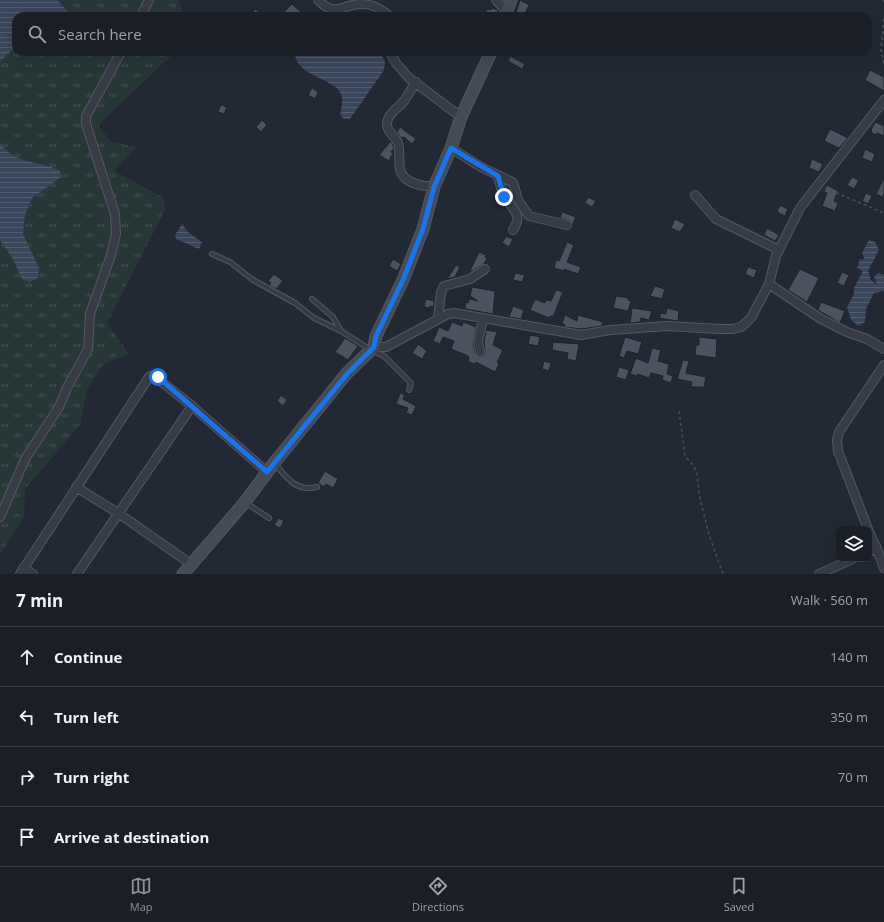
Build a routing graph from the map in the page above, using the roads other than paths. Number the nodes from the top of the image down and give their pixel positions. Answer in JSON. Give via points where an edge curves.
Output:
{"nodes":[{"id":1,"x":149,"y":0,"type":"edge"},
{"id":2,"x":318,"y":0,"type":"edge"},
{"id":3,"x":496,"y":0,"type":"edge"},
{"id":4,"x":511,"y":0,"type":"edge"},
{"id":5,"x":142,"y":12,"type":"edge"},
{"id":6,"x":384,"y":12,"type":"edge"},
{"id":7,"x":505,"y":12,"type":"edge"},
{"id":8,"x":507,"y":12,"type":"edge"},
{"id":9,"x":119,"y":56,"type":"edge"},
{"id":10,"x":393,"y":56,"type":"edge"},
{"id":11,"x":489,"y":56,"type":"edge"},
{"id":12,"x":416,"y":82,"type":"junction"},
{"id":13,"x":884,"y":100,"type":"edge"},
{"id":14,"x":461,"y":117,"type":"junction"},
{"id":15,"x":451,"y":148,"type":"junction"},
{"id":16,"x":498,"y":176,"type":"junction"},
{"id":17,"x":434,"y":187,"type":"junction"},
{"id":18,"x":695,"y":195,"type":"dead end"},
{"id":19,"x":568,"y":225,"type":"dead end"},
{"id":20,"x":513,"y":230,"type":"dead end"},
{"id":21,"x":779,"y":250,"type":"junction"},
{"id":22,"x":212,"y":254,"type":"dead end"},
{"id":23,"x":485,"y":269,"type":"dead end"},
{"id":24,"x":769,"y":284,"type":"junction"},
{"id":25,"x":312,"y":299,"type":"dead end"},
{"id":26,"x":483,"y":318,"type":"junction"},
{"id":27,"x":438,"y":319,"type":"junction"},
{"id":28,"x":341,"y":331,"type":"junction"},
{"id":29,"x":372,"y":349,"type":"junction"},
{"id":30,"x":884,"y":349,"type":"edge"},
{"id":31,"x":480,"y":352,"type":"dead end"},
{"id":32,"x":884,"y":365,"type":"edge"},
{"id":33,"x":410,"y":390,"type":"dead end"},
{"id":34,"x":192,"y":406,"type":"junction"},
{"id":35,"x":270,"y":468,"type":"junction"},
{"id":36,"x":76,"y":487,"type":"junction"},
{"id":37,"x":316,"y":487,"type":"dead end"},
{"id":38,"x":245,"y":502,"type":"junction"},
{"id":39,"x":118,"y":513,"type":"junction"},
{"id":40,"x":0,"y":517,"type":"edge"},
{"id":41,"x":269,"y":518,"type":"dead end"},
{"id":42,"x":866,"y":526,"type":"edge"},
{"id":43,"x":873,"y":551,"type":"edge"},
{"id":44,"x":846,"y":562,"type":"edge"},
{"id":45,"x":191,"y":564,"type":"junction"},
{"id":46,"x":884,"y":568,"type":"edge"},
{"id":47,"x":21,"y":571,"type":"edge"},
{"id":48,"x":33,"y":574,"type":"edge"},
{"id":49,"x":77,"y":574,"type":"edge"},
{"id":50,"x":183,"y":574,"type":"edge"},
{"id":51,"x":819,"y":574,"type":"edge"}],
"edges":[{"from":1,"to":5,"type":"street"},
{"from":2,"to":6,"type":"street","via":[[335,10],[356,4],[371,4]]},
{"from":3,"to":7,"type":"street"},
{"from":4,"to":8,"type":"street"},
{"from":9,"to":40,"type":"street","via":[[86,116],[88,130],[115,214],[112,255],[90,314],[89,342],[59,408],[25,459]]},
{"from":10,"to":12,"type":"street","via":[[402,71]]},
{"from":11,"to":14,"type":"street"},
{"from":12,"to":14,"type":"street"},
{"from":12,"to":17,"type":"street","via":[[403,102],[389,116],[388,131],[397,141],[400,153],[399,170],[405,179],[415,184]]},
{"from":13,"to":21,"type":"street","via":[[816,185],[800,208]]},
{"from":14,"to":15,"type":"street"},
{"from":15,"to":16,"type":"street"},
{"from":15,"to":17,"type":"street"},
{"from":16,"to":19,"type":"street","via":[[514,185],[518,200],[529,216]]},
{"from":16,"to":20,"type":"street","via":[[504,197],[518,217]]},
{"from":17,"to":29,"type":"street","via":[[423,229]]},
{"from":18,"to":21,"type":"street","via":[[716,219]]},
{"from":21,"to":24,"type":"street"},
{"from":22,"to":28,"type":"lane","via":[[230,262],[253,280],[295,303],[314,318]]},
{"from":23,"to":27,"type":"street","via":[[470,279],[444,286]]},
{"from":24,"to":26,"type":"street","via":[[751,318],[742,327],[733,329],[667,326],[581,335]]},
{"from":24,"to":30,"type":"street","via":[[821,319],[868,339]]},
{"from":25,"to":28,"type":"lane","via":[[333,317]]},
{"from":26,"to":27,"type":"street","via":[[454,313]]},
{"from":26,"to":31,"type":"street","via":[[478,342]]},
{"from":27,"to":29,"type":"street","via":[[386,347]]},
{"from":28,"to":29,"type":"lane"},
{"from":29,"to":33,"type":"lane","via":[[384,356],[403,374],[411,383]]},
{"from":29,"to":35,"type":"street","via":[[348,373]]},
{"from":32,"to":42,"type":"street","via":[[839,432],[837,440],[838,451]]},
{"from":34,"to":35,"type":"street"},
{"from":34,"to":36,"type":"street","via":[[158,377],[149,377]]},
{"from":34,"to":39,"type":"street"},
{"from":35,"to":37,"type":"lane","via":[[299,487]]},
{"from":35,"to":38,"type":"street"},
{"from":36,"to":39,"type":"street"},
{"from":36,"to":47,"type":"street"},
{"from":38,"to":41,"type":"lane"},
{"from":38,"to":45,"type":"street"},
{"from":39,"to":45,"type":"street"},
{"from":39,"to":49,"type":"street"},
{"from":43,"to":46,"type":"street"},
{"from":44,"to":51,"type":"street"},
{"from":45,"to":50,"type":"street"},
{"from":47,"to":48,"type":"street"}]}
